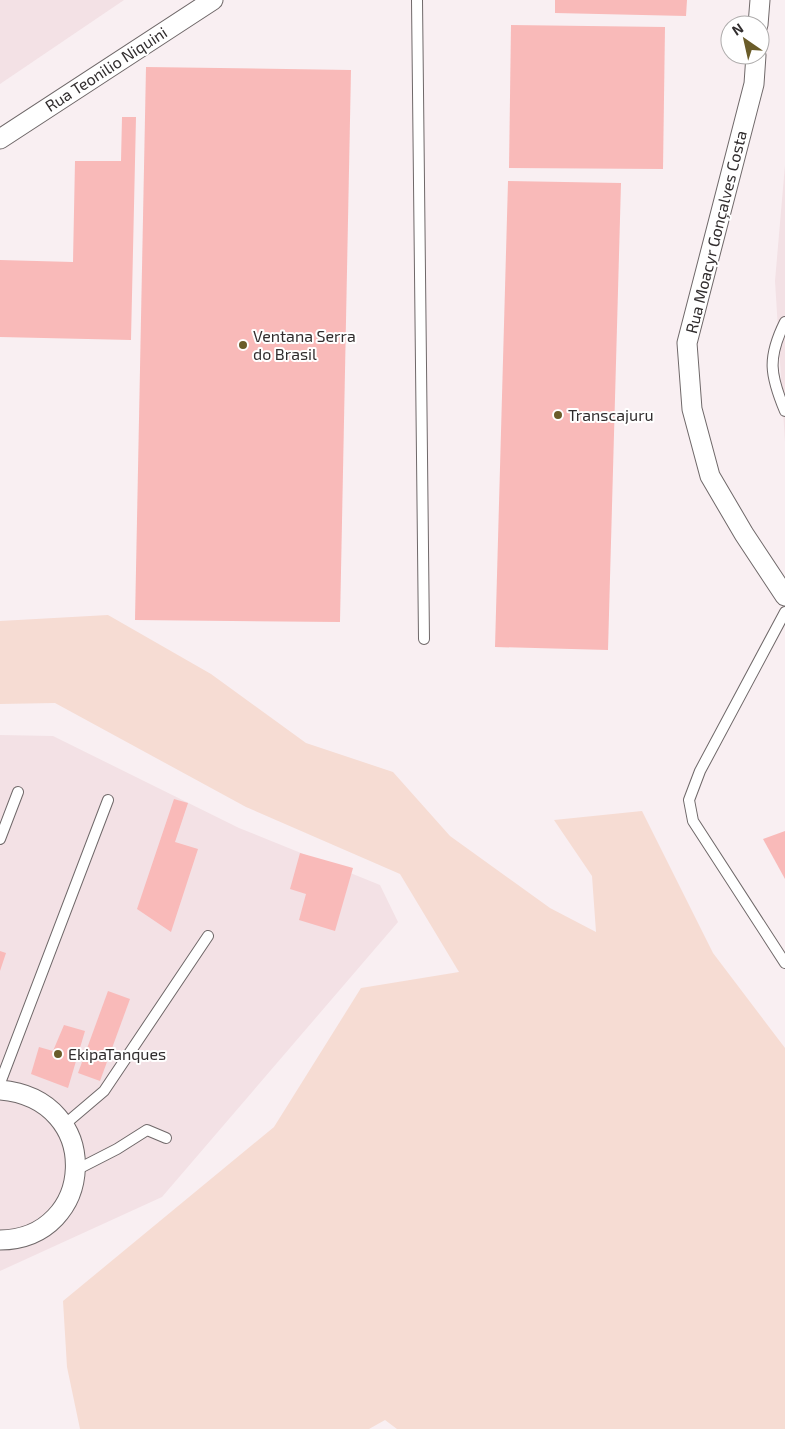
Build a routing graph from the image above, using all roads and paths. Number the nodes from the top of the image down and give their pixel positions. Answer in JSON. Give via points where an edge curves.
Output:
{"nodes":[{"id":1,"x":417,"y":0,"type":"edge"},
{"id":2,"x":760,"y":0,"type":"edge"},
{"id":3,"x":206,"y":2,"type":"edge"},
{"id":4,"x":759,"y":15,"type":"edge"},
{"id":5,"x":755,"y":65,"type":"edge"},
{"id":6,"x":0,"y":139,"type":"edge"},
{"id":7,"x":785,"y":322,"type":"edge"},
{"id":8,"x":785,"y":410,"type":"edge"},
{"id":9,"x":785,"y":596,"type":"edge"},
{"id":10,"x":785,"y":612,"type":"edge"},
{"id":11,"x":424,"y":639,"type":"dead end"},
{"id":12,"x":18,"y":792,"type":"dead end"},
{"id":13,"x":108,"y":800,"type":"dead end"},
{"id":14,"x":0,"y":838,"type":"edge"},
{"id":15,"x":208,"y":936,"type":"dead end"},
{"id":16,"x":785,"y":963,"type":"edge"},
{"id":17,"x":0,"y":1084,"type":"edge"},
{"id":18,"x":0,"y":1090,"type":"edge"},
{"id":19,"x":64,"y":1125,"type":"junction"},
{"id":20,"x":166,"y":1138,"type":"dead end"},
{"id":21,"x":76,"y":1170,"type":"junction"},
{"id":22,"x":0,"y":1240,"type":"edge"}],
"edges":[{"from":1,"to":11,"type":"lane"},
{"from":2,"to":4,"type":"street"},
{"from":3,"to":6,"type":"street","name":"Rua Teonilio Niquini"},
{"from":5,"to":9,"type":"street","name":"Rua Moacyr Gonçalves Costa","via":[[754,84],[687,343],[692,409],[710,476]]},
{"from":7,"to":8,"type":"lane","via":[[772,359],[774,383]]},
{"from":10,"to":16,"type":"lane","via":[[700,771],[689,800],[693,821]]},
{"from":12,"to":14,"type":"lane"},
{"from":13,"to":17,"type":"lane"},
{"from":15,"to":19,"type":"lane","via":[[104,1090]]},
{"from":18,"to":19,"type":"street","via":[[28,1095],[42,1102]]},
{"from":19,"to":21,"type":"street","via":[[73,1147]]},
{"from":20,"to":21,"type":"lane","via":[[148,1130]]},
{"from":21,"to":22,"type":"street","via":[[67,1201],[46,1225],[26,1236]]}]}
